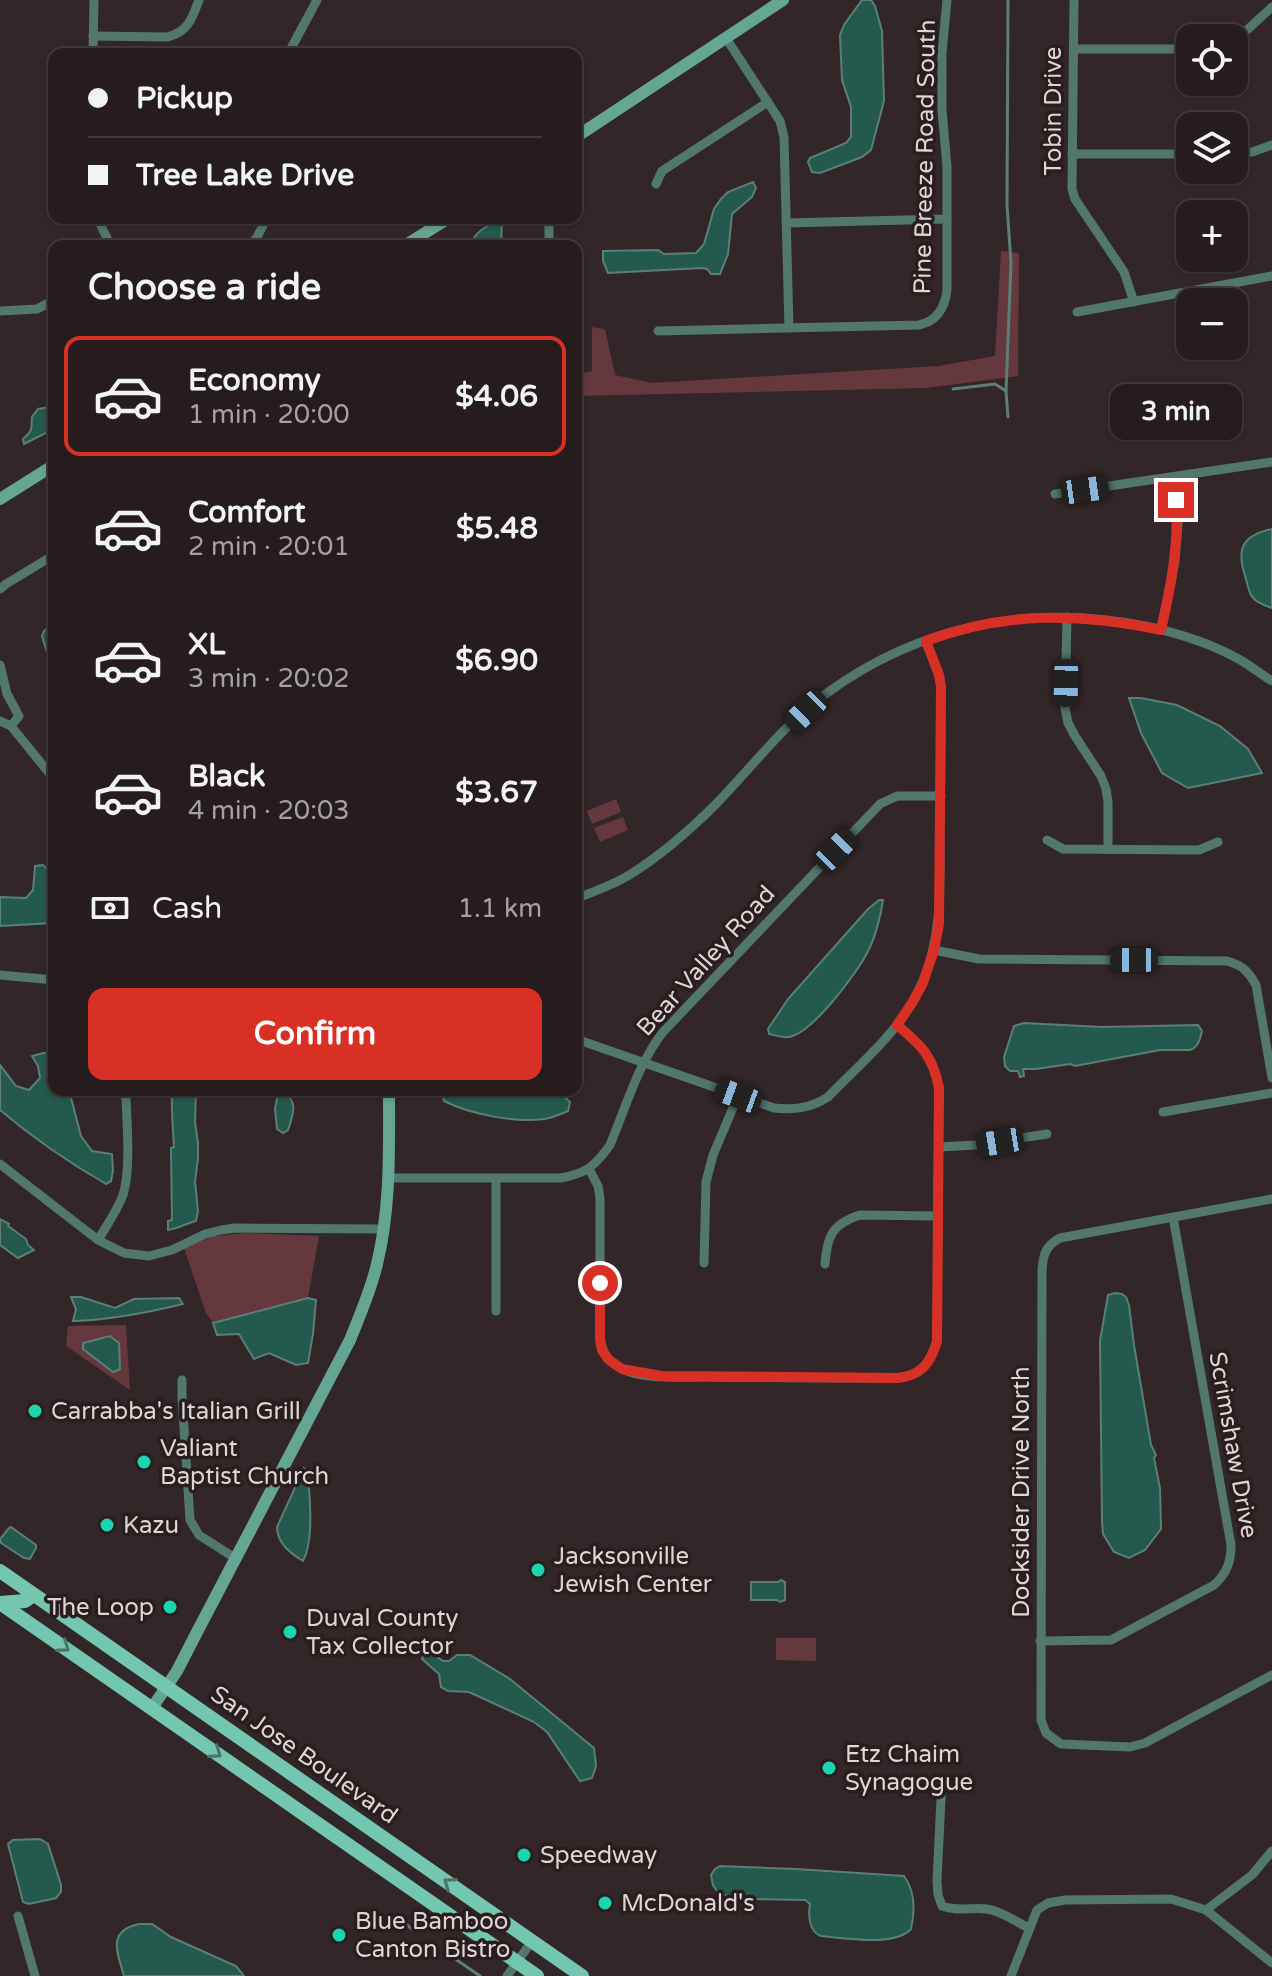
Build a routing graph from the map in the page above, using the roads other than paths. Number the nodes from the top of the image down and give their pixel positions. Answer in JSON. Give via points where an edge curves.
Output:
{"nodes":[{"id":1,"x":94,"y":0,"type":"edge"},
{"id":2,"x":199,"y":0,"type":"edge"},
{"id":3,"x":317,"y":0,"type":"edge"},
{"id":4,"x":783,"y":0,"type":"edge"},
{"id":5,"x":947,"y":0,"type":"edge"},
{"id":6,"x":1074,"y":0,"type":"edge"},
{"id":7,"x":1272,"y":7,"type":"edge"},
{"id":8,"x":1248,"y":29,"type":"edge"},
{"id":9,"x":93,"y":36,"type":"junction"},
{"id":10,"x":726,"y":38,"type":"junction"},
{"id":11,"x":93,"y":48,"type":"edge"},
{"id":12,"x":291,"y":48,"type":"edge"},
{"id":13,"x":1074,"y":49,"type":"junction"},
{"id":14,"x":1176,"y":49,"type":"edge"},
{"id":15,"x":768,"y":102,"type":"junction"},
{"id":16,"x":582,"y":133,"type":"edge"},
{"id":17,"x":1272,"y":145,"type":"edge"},
{"id":18,"x":1248,"y":152,"type":"edge"},
{"id":19,"x":1072,"y":154,"type":"junction"},
{"id":20,"x":1176,"y":154,"type":"edge"},
{"id":21,"x":656,"y":184,"type":"dead end"},
{"id":22,"x":947,"y":219,"type":"junction"},
{"id":23,"x":786,"y":223,"type":"junction"},
{"id":24,"x":439,"y":224,"type":"edge"},
{"id":25,"x":414,"y":240,"type":"edge"},
{"id":26,"x":1272,"y":276,"type":"edge"},
{"id":27,"x":1134,"y":302,"type":"junction"},
{"id":28,"x":48,"y":303,"type":"edge"},
{"id":29,"x":0,"y":311,"type":"edge"},
{"id":30,"x":1077,"y":312,"type":"dead end"},
{"id":31,"x":789,"y":328,"type":"junction"},
{"id":32,"x":658,"y":331,"type":"dead end"},
{"id":33,"x":1272,"y":462,"type":"edge"},
{"id":34,"x":48,"y":469,"type":"edge"},
{"id":35,"x":1175,"y":477,"type":"junction"},
{"id":36,"x":1055,"y":494,"type":"dead end"},
{"id":37,"x":0,"y":499,"type":"edge"},
{"id":38,"x":48,"y":559,"type":"edge"},
{"id":39,"x":0,"y":589,"type":"edge"},
{"id":40,"x":1067,"y":617,"type":"junction"},
{"id":41,"x":1161,"y":630,"type":"junction"},
{"id":42,"x":926,"y":641,"type":"junction"},
{"id":43,"x":0,"y":665,"type":"edge"},
{"id":44,"x":1272,"y":681,"type":"edge"},
{"id":45,"x":0,"y":721,"type":"edge"},
{"id":46,"x":11,"y":726,"type":"junction"},
{"id":47,"x":48,"y":772,"type":"edge"},
{"id":48,"x":941,"y":796,"type":"junction"},
{"id":49,"x":1047,"y":840,"type":"dead end"},
{"id":50,"x":1218,"y":842,"type":"dead end"},
{"id":51,"x":1108,"y":849,"type":"junction"},
{"id":52,"x":582,"y":896,"type":"edge"},
{"id":53,"x":934,"y":950,"type":"junction"},
{"id":54,"x":0,"y":975,"type":"edge"},
{"id":55,"x":48,"y":979,"type":"edge"},
{"id":56,"x":897,"y":1025,"type":"junction"},
{"id":57,"x":582,"y":1041,"type":"edge"},
{"id":58,"x":644,"y":1062,"type":"junction"},
{"id":59,"x":1272,"y":1078,"type":"edge"},
{"id":60,"x":1272,"y":1093,"type":"edge"},
{"id":61,"x":125,"y":1096,"type":"edge"},
{"id":62,"x":389,"y":1096,"type":"edge"},
{"id":63,"x":738,"y":1096,"type":"junction"},
{"id":64,"x":1163,"y":1112,"type":"dead end"},
{"id":65,"x":1047,"y":1134,"type":"dead end"},
{"id":66,"x":939,"y":1147,"type":"junction"},
{"id":67,"x":0,"y":1164,"type":"edge"},
{"id":68,"x":589,"y":1169,"type":"junction"},
{"id":69,"x":389,"y":1178,"type":"junction"},
{"id":70,"x":496,"y":1178,"type":"junction"},
{"id":71,"x":1272,"y":1199,"type":"edge"},
{"id":72,"x":938,"y":1216,"type":"junction"},
{"id":73,"x":1173,"y":1217,"type":"junction"},
{"id":74,"x":384,"y":1229,"type":"junction"},
{"id":75,"x":98,"y":1240,"type":"junction"},
{"id":76,"x":704,"y":1263,"type":"dead end"},
{"id":77,"x":825,"y":1264,"type":"dead end"},
{"id":78,"x":496,"y":1311,"type":"dead end"},
{"id":79,"x":182,"y":1380,"type":"dead end"},
{"id":80,"x":235,"y":1558,"type":"junction"},
{"id":81,"x":0,"y":1571,"type":"edge"},
{"id":82,"x":34,"y":1595,"type":"junction"},
{"id":83,"x":0,"y":1603,"type":"edge"},
{"id":84,"x":1040,"y":1641,"type":"junction"},
{"id":85,"x":1272,"y":1675,"type":"edge"},
{"id":86,"x":166,"y":1686,"type":"junction"},
{"id":87,"x":152,"y":1708,"type":"junction"},
{"id":88,"x":942,"y":1779,"type":"dead end"},
{"id":89,"x":335,"y":1804,"type":"junction"},
{"id":90,"x":295,"y":1808,"type":"junction"},
{"id":91,"x":359,"y":1821,"type":"junction"},
{"id":92,"x":321,"y":1825,"type":"junction"},
{"id":93,"x":1272,"y":1851,"type":"edge"},
{"id":94,"x":1206,"y":1910,"type":"junction"},
{"id":95,"x":18,"y":1916,"type":"dead end"},
{"id":96,"x":1029,"y":1928,"type":"junction"},
{"id":97,"x":532,"y":1941,"type":"junction"},
{"id":98,"x":517,"y":1962,"type":"junction"},
{"id":99,"x":1272,"y":1963,"type":"edge"},
{"id":100,"x":35,"y":1976,"type":"edge"},
{"id":101,"x":507,"y":1976,"type":"edge"},
{"id":102,"x":537,"y":1976,"type":"edge"},
{"id":103,"x":582,"y":1976,"type":"edge"},
{"id":104,"x":1011,"y":1976,"type":"edge"}],
"edges":[{"from":1,"to":9,"type":"street"},
{"from":2,"to":9,"type":"street","via":[[191,23],[175,35]]},
{"from":3,"to":12,"type":"street"},
{"from":4,"to":10,"type":"street"},
{"from":5,"to":22,"type":"street","name":"Pine Breeze Road South","via":[[942,53]]},
{"from":6,"to":13,"type":"street","name":"Tobin Drive"},
{"from":7,"to":8,"type":"street"},
{"from":9,"to":11,"type":"street"},
{"from":10,"to":15,"type":"street"},
{"from":10,"to":16,"type":"street"},
{"from":13,"to":14,"type":"street"},
{"from":13,"to":19,"type":"street","name":"Tobin Drive"},
{"from":15,"to":21,"type":"street","via":[[662,171]]},
{"from":15,"to":23,"type":"street","via":[[784,137]]},
{"from":17,"to":18,"type":"street"},
{"from":19,"to":20,"type":"street"},
{"from":19,"to":27,"type":"street","name":"Tobin Drive","via":[[1075,199],[1124,272]]},
{"from":22,"to":23,"type":"street"},
{"from":22,"to":31,"type":"street","name":"Pine Breeze Road South","via":[[947,290],[944,306],[933,320],[919,325]]},
{"from":23,"to":31,"type":"street"},
{"from":24,"to":25,"type":"street"},
{"from":26,"to":27,"type":"street"},
{"from":27,"to":30,"type":"street"},
{"from":28,"to":29,"type":"street"},
{"from":31,"to":32,"type":"street"},
{"from":33,"to":35,"type":"street"},
{"from":34,"to":37,"type":"street"},
{"from":35,"to":36,"type":"street"},
{"from":35,"to":41,"type":"street","via":[[1175,561]]},
{"from":38,"to":39,"type":"street"},
{"from":40,"to":41,"type":"street"},
{"from":40,"to":42,"type":"street","via":[[993,621]]},
{"from":40,"to":51,"type":"street","via":[[1065,708],[1068,723],[1106,789]]},
{"from":41,"to":44,"type":"street","via":[[1240,660]]},
{"from":42,"to":48,"type":"street","via":[[941,687]]},
{"from":42,"to":52,"type":"street","via":[[881,660],[827,693],[660,852],[630,875]]},
{"from":43,"to":46,"type":"street","via":[[19,716]]},
{"from":45,"to":46,"type":"street"},
{"from":46,"to":47,"type":"street"},
{"from":48,"to":53,"type":"street","via":[[940,910]]},
{"from":48,"to":58,"type":"street","name":"Bear Valley Road","via":[[897,796],[880,804],[663,1032]]},
{"from":49,"to":51,"type":"street","via":[[1063,849]]},
{"from":50,"to":51,"type":"street","via":[[1199,850]]},
{"from":53,"to":56,"type":"street","via":[[923,983]]},
{"from":53,"to":59,"type":"street","via":[[979,959],[1239,964],[1256,985]]},
{"from":54,"to":55,"type":"street"},
{"from":56,"to":63,"type":"street","via":[[818,1104],[792,1110]]},
{"from":56,"to":66,"type":"street","via":[[923,1047],[936,1072]]},
{"from":57,"to":58,"type":"street"},
{"from":58,"to":63,"type":"street"},
{"from":58,"to":68,"type":"street","name":"Bear Valley Road","via":[[610,1145]]},
{"from":60,"to":64,"type":"street"},
{"from":61,"to":75,"type":"street","via":[[127,1178],[117,1209]]},
{"from":62,"to":69,"type":"street"},
{"from":63,"to":76,"type":"street","via":[[706,1182]]},
{"from":65,"to":66,"type":"street"},
{"from":66,"to":72,"type":"street"},
{"from":67,"to":75,"type":"street"},
{"from":68,"to":70,"type":"street","via":[[560,1178]]},
{"from":68,"to":72,"type":"street","via":[[600,1198],[602,1350],[622,1369],[661,1376],[917,1374],[937,1341]]},
{"from":69,"to":70,"type":"street"},
{"from":69,"to":74,"type":"street"},
{"from":70,"to":78,"type":"street"},
{"from":71,"to":73,"type":"street"},
{"from":72,"to":77,"type":"street","via":[[848,1219],[830,1236]]},
{"from":73,"to":84,"type":"street","name":"Docksider Drive North","via":[[1060,1238],[1045,1250]]},
{"from":73,"to":84,"type":"street","name":"Scrimshaw Drive","via":[[1231,1545],[1228,1568],[1214,1585],[1118,1637]]},
{"from":74,"to":75,"type":"street","via":[[221,1230],[149,1256],[124,1253]]},
{"from":74,"to":80,"type":"street","via":[[375,1273],[350,1340]]},
{"from":79,"to":80,"type":"street","via":[[190,1520],[199,1535]]},
{"from":80,"to":86,"type":"street"},
{"from":81,"to":82,"type":"main road","name":"San Jose Boulevard"},
{"from":82,"to":83,"type":"main road"},
{"from":82,"to":86,"type":"main road","name":"San Jose Boulevard"},
{"from":83,"to":87,"type":"main road","name":"San Jose Boulevard","one_way":true},
{"from":84,"to":85,"type":"street","name":"Docksider Drive North","via":[[1041,1720],[1046,1733],[1061,1744],[1145,1743]]},
{"from":86,"to":87,"type":"street"},
{"from":86,"to":89,"type":"main road","name":"San Jose Boulevard"},
{"from":87,"to":90,"type":"main road","name":"San Jose Boulevard","one_way":true},
{"from":88,"to":96,"type":"street","via":[[937,1880],[942,1906],[996,1911]]},
{"from":89,"to":90,"type":"main road"},
{"from":89,"to":91,"type":"main road","name":"San Jose Boulevard"},
{"from":90,"to":92,"type":"main road","name":"San Jose Boulevard"},
{"from":91,"to":92,"type":"main road"},
{"from":97,"to":91,"type":"main road","name":"San Jose Boulevard","one_way":true},
{"from":92,"to":98,"type":"main road","name":"San Jose Boulevard"},
{"from":93,"to":94,"type":"street","via":[[1252,1875]]},
{"from":94,"to":96,"type":"street","via":[[1171,1899],[1065,1900],[1042,1906]]},
{"from":94,"to":99,"type":"street"},
{"from":95,"to":100,"type":"street"},
{"from":96,"to":104,"type":"street"},
{"from":97,"to":98,"type":"street"},
{"from":97,"to":103,"type":"main road","name":"San Jose Boulevard"},
{"from":98,"to":101,"type":"street"},
{"from":98,"to":102,"type":"main road","name":"San Jose Boulevard"}]}
